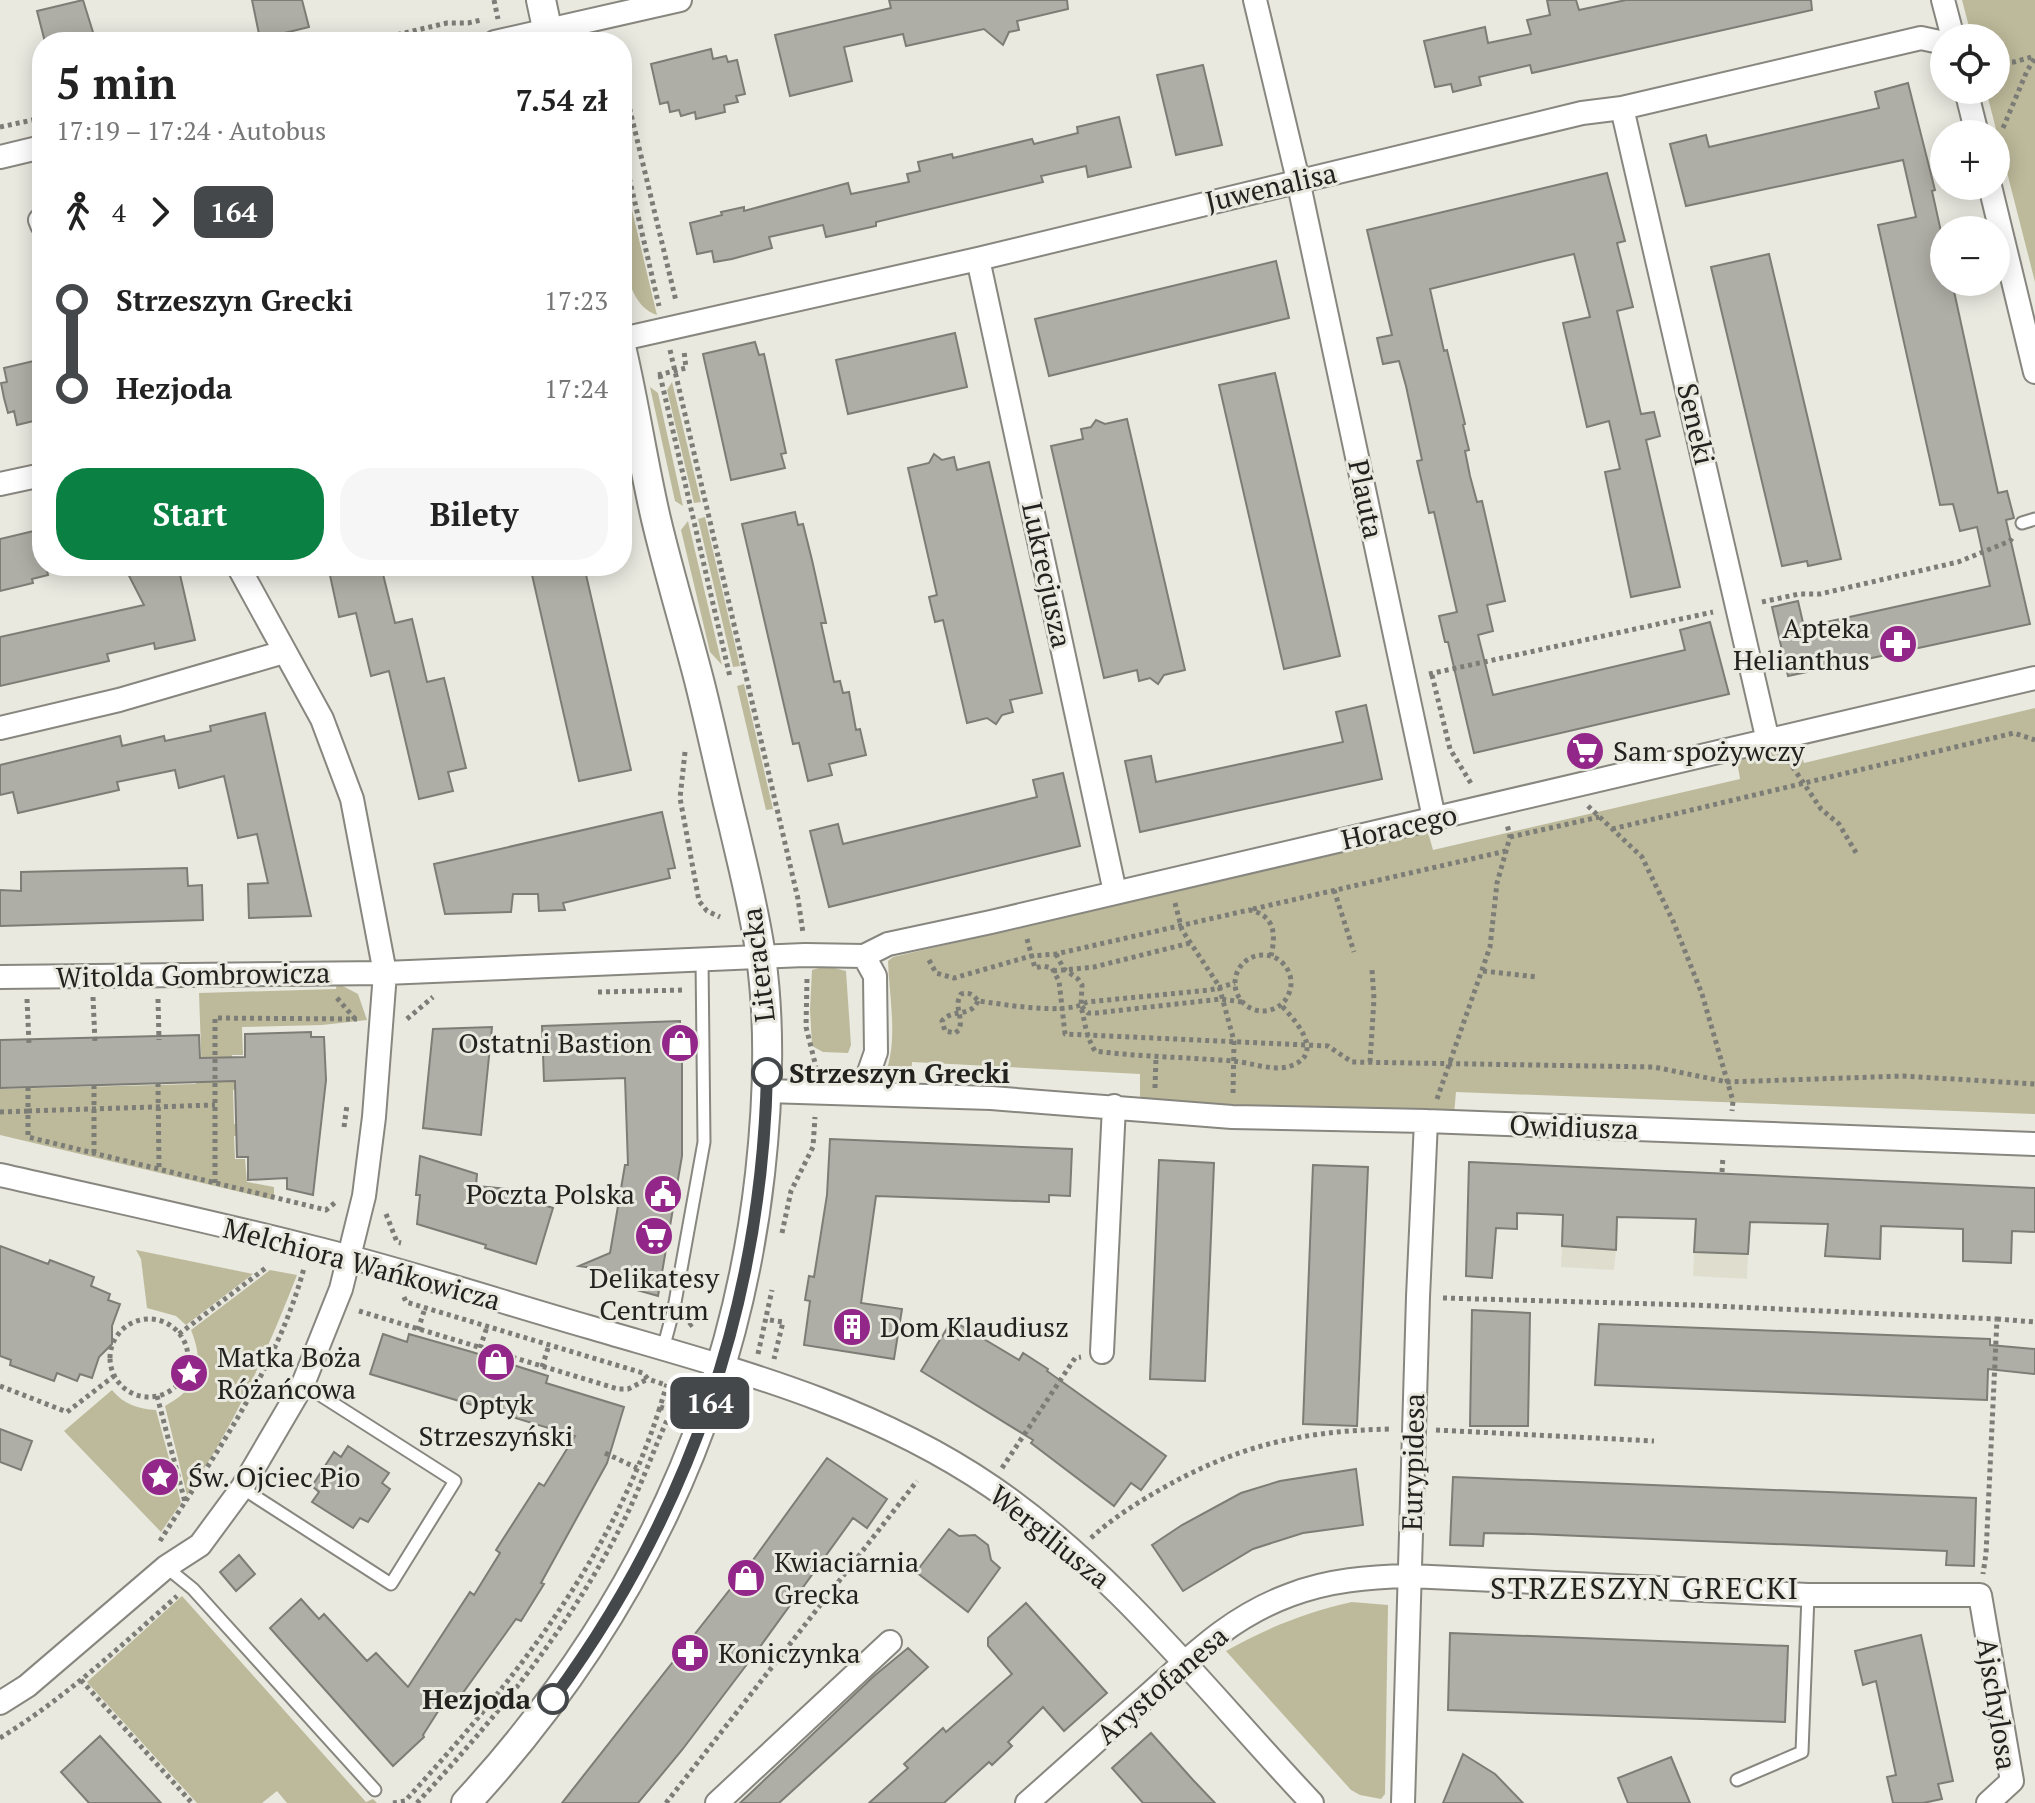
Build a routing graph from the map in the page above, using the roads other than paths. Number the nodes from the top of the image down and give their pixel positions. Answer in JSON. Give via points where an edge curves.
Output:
{"nodes":[{"id":1,"x":541,"y":0,"type":"edge"},
{"id":2,"x":680,"y":0,"type":"edge"},
{"id":3,"x":1255,"y":0,"type":"edge"},
{"id":4,"x":1943,"y":0,"type":"edge"},
{"id":5,"x":1949,"y":24,"type":"edge"},
{"id":6,"x":548,"y":32,"type":"edge"},
{"id":7,"x":567,"y":32,"type":"edge"},
{"id":8,"x":1930,"y":40,"type":"edge"},
{"id":9,"x":1622,"y":108,"type":"junction"},
{"id":10,"x":32,"y":149,"type":"edge"},
{"id":11,"x":0,"y":157,"type":"edge"},
{"id":12,"x":1298,"y":180,"type":"junction"},
{"id":13,"x":1993,"y":200,"type":"edge"},
{"id":14,"x":978,"y":259,"type":"junction"},
{"id":15,"x":632,"y":337,"type":"edge"},
{"id":16,"x":2035,"y":372,"type":"edge"},
{"id":17,"x":632,"y":398,"type":"edge"},
{"id":18,"x":32,"y":477,"type":"edge"},
{"id":19,"x":0,"y":484,"type":"edge"},
{"id":20,"x":2035,"y":519,"type":"edge"},
{"id":21,"x":2022,"y":523,"type":"dead end"},
{"id":22,"x":243,"y":576,"type":"edge"},
{"id":23,"x":284,"y":652,"type":"junction"},
{"id":24,"x":2035,"y":678,"type":"edge"},
{"id":25,"x":0,"y":728,"type":"edge"},
{"id":26,"x":1768,"y":741,"type":"junction"},
{"id":27,"x":1434,"y":818,"type":"junction"},
{"id":28,"x":1115,"y":892,"type":"junction"},
{"id":29,"x":864,"y":956,"type":"junction"},
{"id":30,"x":761,"y":958,"type":"junction"},
{"id":31,"x":702,"y":959,"type":"junction"},
{"id":32,"x":385,"y":973,"type":"junction"},
{"id":33,"x":0,"y":977,"type":"edge"},
{"id":34,"x":767,"y":1091,"type":"junction"},
{"id":35,"x":862,"y":1092,"type":"junction"},
{"id":36,"x":1114,"y":1106,"type":"junction"},
{"id":37,"x":1427,"y":1121,"type":"junction"},
{"id":38,"x":2035,"y":1144,"type":"edge"},
{"id":39,"x":0,"y":1175,"type":"edge"},
{"id":40,"x":350,"y":1257,"type":"junction"},
{"id":41,"x":663,"y":1349,"type":"junction"},
{"id":42,"x":1102,"y":1352,"type":"road end"},
{"id":43,"x":722,"y":1365,"type":"junction"},
{"id":44,"x":303,"y":1384,"type":"junction"},
{"id":45,"x":242,"y":1488,"type":"junction"},
{"id":46,"x":166,"y":1567,"type":"junction"},
{"id":47,"x":1410,"y":1576,"type":"junction"},
{"id":48,"x":1808,"y":1595,"type":"junction"},
{"id":49,"x":1980,"y":1595,"type":"joint"},
{"id":50,"x":890,"y":1642,"type":"dead end"},
{"id":51,"x":1183,"y":1663,"type":"junction"},
{"id":52,"x":0,"y":1703,"type":"edge"},
{"id":53,"x":1737,"y":1780,"type":"dead end"},
{"id":54,"x":375,"y":1790,"type":"dead end"},
{"id":55,"x":477,"y":1799,"type":"edge"},
{"id":56,"x":717,"y":1803,"type":"edge"},
{"id":57,"x":1027,"y":1803,"type":"edge"},
{"id":58,"x":1312,"y":1803,"type":"edge"},
{"id":59,"x":1403,"y":1803,"type":"edge"},
{"id":60,"x":1988,"y":1803,"type":"edge"}],
"edges":[{"from":1,"to":6,"type":"street"},
{"from":2,"to":7,"type":"street"},
{"from":3,"to":12,"type":"street","name":"Plauta"},
{"from":4,"to":5,"type":"street"},
{"from":8,"to":9,"type":"street","name":"Juwenalisa"},
{"from":9,"to":12,"type":"street","name":"Juwenalisa"},
{"from":9,"to":26,"type":"street","name":"Seneki"},
{"from":10,"to":11,"type":"street"},
{"from":12,"to":14,"type":"street","name":"Juwenalisa"},
{"from":12,"to":27,"type":"street","name":"Plauta"},
{"from":13,"to":16,"type":"street"},
{"from":14,"to":15,"type":"street","name":"Juwenalisa"},
{"from":14,"to":28,"type":"street","name":"Lukrecjusza"},
{"from":17,"to":30,"type":"street","name":"Literacka","via":[[655,517],[700,685]]},
{"from":18,"to":19,"type":"street"},
{"from":20,"to":21,"type":"lane"},
{"from":22,"to":23,"type":"street"},
{"from":23,"to":25,"type":"street"},
{"from":23,"to":32,"type":"street","via":[[322,719],[352,799]]},
{"from":24,"to":26,"type":"street","name":"Horacego"},
{"from":26,"to":27,"type":"street","name":"Horacego"},
{"from":27,"to":28,"type":"street","name":"Horacego"},
{"from":28,"to":29,"type":"street","name":"Horacego","via":[[888,944]]},
{"from":29,"to":30,"type":"street","name":"Horacego"},
{"from":29,"to":35,"type":"street","via":[[875,976],[876,1052]]},
{"from":30,"to":31,"type":"street","name":"Witolda Gombrowicza"},
{"from":30,"to":34,"type":"street","name":"Literacka"},
{"from":31,"to":32,"type":"street","name":"Witolda Gombrowicza"},
{"from":31,"to":41,"type":"lane","via":[[704,1142]]},
{"from":32,"to":33,"type":"street","name":"Witolda Gombrowicza"},
{"from":32,"to":40,"type":"street","via":[[374,1117]]},
{"from":34,"to":35,"type":"street","name":"Owidiusza"},
{"from":34,"to":43,"type":"street","name":"Literacka","via":[[754,1231]]},
{"from":35,"to":36,"type":"street","name":"Owidiusza"},
{"from":36,"to":37,"type":"street","name":"Owidiusza","via":[[1232,1117]]},
{"from":36,"to":42,"type":"street"},
{"from":37,"to":38,"type":"street","name":"Owidiusza"},
{"from":37,"to":47,"type":"street","name":"Eurypidesa"},
{"from":39,"to":40,"type":"street","name":"Melchiora Wańkowicza"},
{"from":40,"to":41,"type":"street","name":"Melchiora Wańkowicza"},
{"from":40,"to":44,"type":"street"},
{"from":41,"to":43,"type":"street","name":"Melchiora Wańkowicza"},
{"from":43,"to":51,"type":"street","name":"Wergiliusza","via":[[867,1418],[990,1486],[1117,1590]]},
{"from":43,"to":55,"type":"street","name":"Literacka","via":[[676,1491],[629,1583],[574,1671]]},
{"from":44,"to":45,"type":"street"},
{"from":44,"to":45,"type":"lane","via":[[455,1481],[391,1584]]},
{"from":45,"to":46,"type":"street","via":[[200,1545]]},
{"from":46,"to":52,"type":"street"},
{"from":46,"to":54,"type":"lane","via":[[193,1589]]},
{"from":47,"to":48,"type":"street","name":"Arystofanesa"},
{"from":47,"to":51,"type":"street","name":"Arystofanesa","via":[[1372,1577],[1288,1595],[1215,1635]]},
{"from":47,"to":59,"type":"street","name":"Eurypidesa"},
{"from":48,"to":49,"type":"street","name":"Arystofanesa"},
{"from":48,"to":53,"type":"lane","via":[[1802,1752]]},
{"from":49,"to":60,"type":"street","name":"Ajschylosa","via":[[2012,1781]]},
{"from":50,"to":56,"type":"street"},
{"from":51,"to":57,"type":"street","name":"Arystofanesa"},
{"from":51,"to":58,"type":"street","name":"Wergiliusza"}]}
